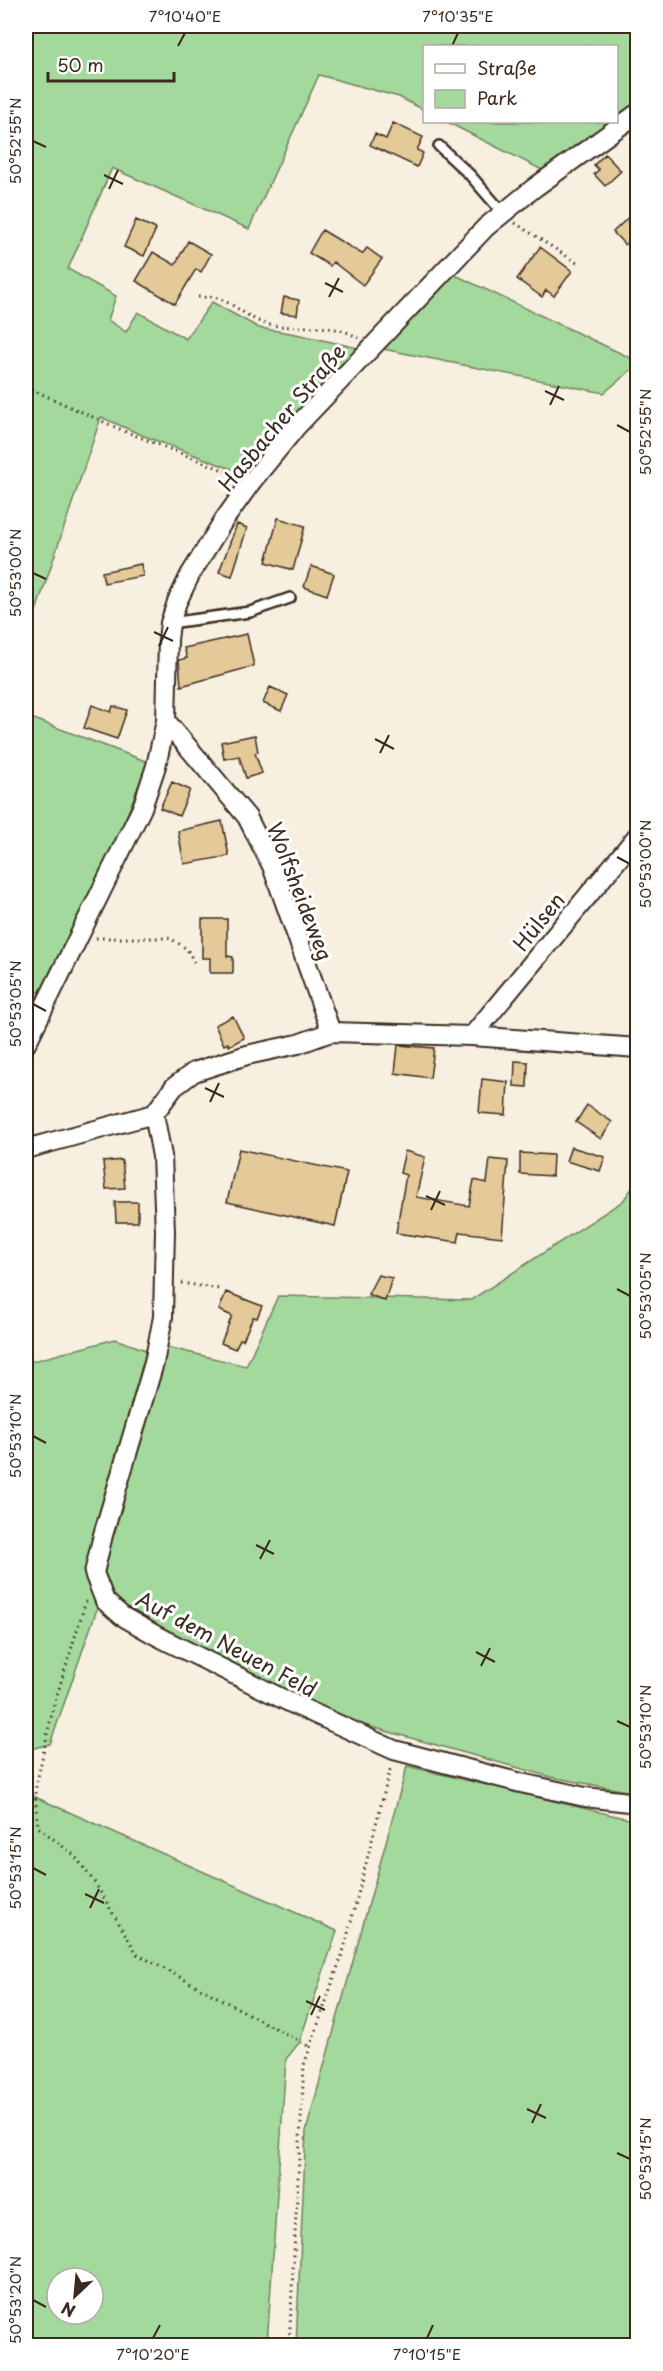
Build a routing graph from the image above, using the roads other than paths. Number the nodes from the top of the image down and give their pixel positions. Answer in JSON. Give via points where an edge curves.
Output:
{"nodes":[{"id":1,"x":638,"y":113,"type":"edge"},
{"id":2,"x":439,"y":146,"type":"dead end"},
{"id":3,"x":503,"y":213,"type":"junction"},
{"id":4,"x":290,"y":598,"type":"dead end"},
{"id":5,"x":170,"y":623,"type":"junction"},
{"id":6,"x":166,"y":721,"type":"junction"},
{"id":7,"x":638,"y":835,"type":"edge"},
{"id":8,"x":331,"y":1032,"type":"junction"},
{"id":9,"x":472,"y":1036,"type":"junction"},
{"id":10,"x":26,"y":1044,"type":"edge"},
{"id":11,"x":638,"y":1048,"type":"edge"},
{"id":12,"x":154,"y":1114,"type":"junction"},
{"id":13,"x":26,"y":1149,"type":"edge"},
{"id":14,"x":638,"y":1803,"type":"edge"}],
"edges":[{"from":1,"to":3,"type":"street","name":"Hasbacher Straße"},
{"from":2,"to":3,"type":"lane"},
{"from":3,"to":5,"type":"street","name":"Hasbacher Straße","via":[[371,347],[252,481],[196,566]]},
{"from":4,"to":5,"type":"lane","via":[[250,612]]},
{"from":5,"to":6,"type":"street","name":"Hasbacher Straße"},
{"from":6,"to":8,"type":"street","name":"Wolfsheideweg","via":[[248,817],[272,866]]},
{"from":6,"to":10,"type":"street","name":"Hasbacher Straße","via":[[142,808]]},
{"from":7,"to":9,"type":"street","name":"Hülsen"},
{"from":8,"to":9,"type":"street"},
{"from":8,"to":12,"type":"street","via":[[194,1072],[174,1087]]},
{"from":9,"to":11,"type":"street"},
{"from":12,"to":13,"type":"street"},
{"from":12,"to":14,"type":"street","name":"Auf dem Neuen Feld","via":[[162,1156],[163,1317],[154,1363],[94,1573],[105,1601],[131,1621],[289,1702],[394,1750],[585,1797]]}]}
